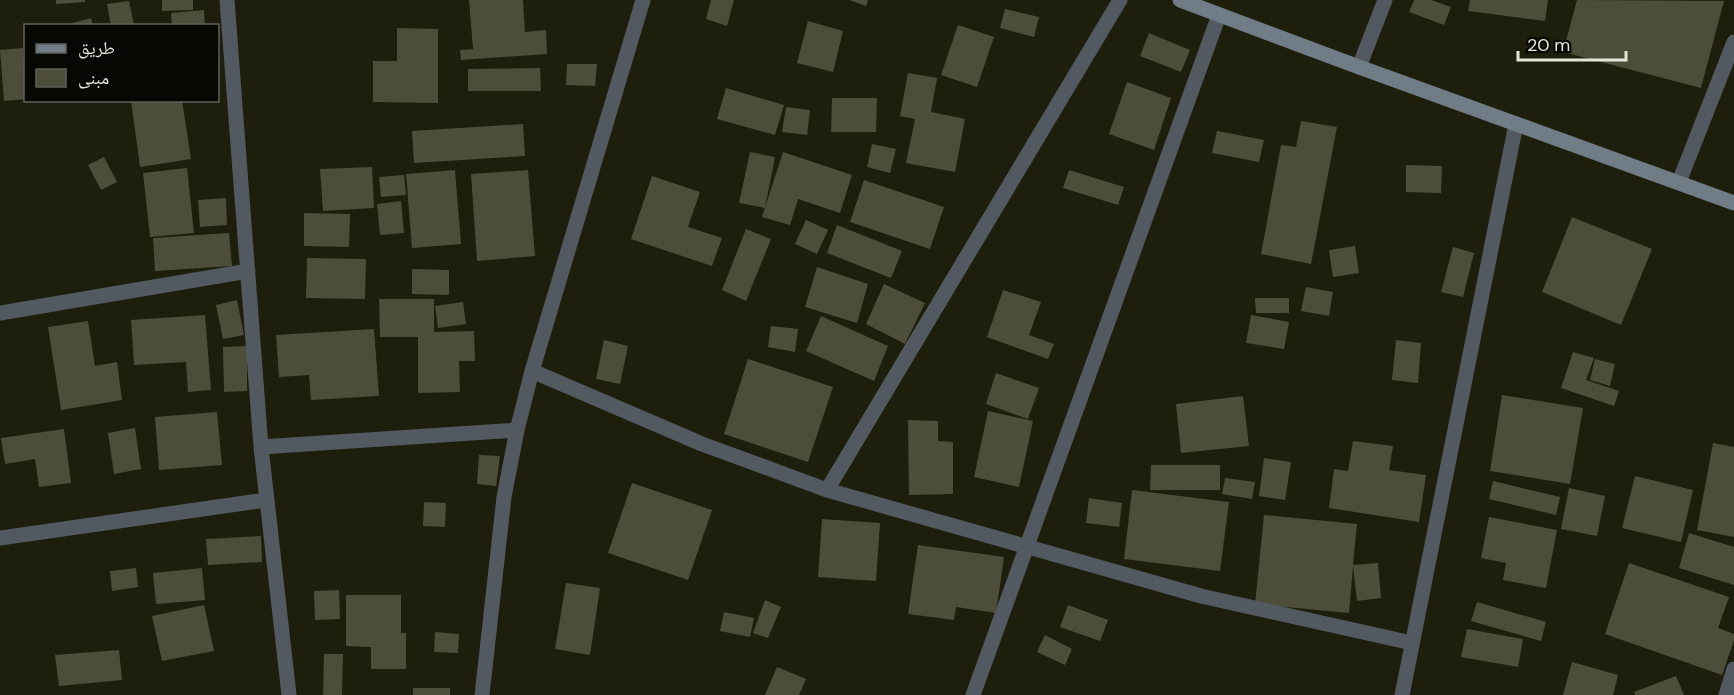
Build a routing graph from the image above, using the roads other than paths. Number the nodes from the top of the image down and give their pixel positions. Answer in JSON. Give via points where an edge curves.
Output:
{"nodes":[{"id":1,"x":227,"y":0,"type":"edge"},
{"id":2,"x":643,"y":0,"type":"edge"},
{"id":3,"x":1120,"y":0,"type":"edge"},
{"id":4,"x":1180,"y":0,"type":"edge"},
{"id":5,"x":1384,"y":0,"type":"edge"},
{"id":6,"x":1219,"y":15,"type":"junction"},
{"id":7,"x":1734,"y":42,"type":"edge"},
{"id":8,"x":1359,"y":67,"type":"junction"},
{"id":9,"x":1516,"y":124,"type":"junction"},
{"id":10,"x":1679,"y":182,"type":"junction"},
{"id":11,"x":1734,"y":203,"type":"edge"},
{"id":12,"x":248,"y":271,"type":"junction"},
{"id":13,"x":0,"y":313,"type":"edge"},
{"id":14,"x":532,"y":371,"type":"junction"},
{"id":15,"x":517,"y":430,"type":"junction"},
{"id":16,"x":261,"y":447,"type":"junction"},
{"id":17,"x":826,"y":490,"type":"junction"},
{"id":18,"x":266,"y":500,"type":"junction"},
{"id":19,"x":0,"y":538,"type":"edge"},
{"id":20,"x":1028,"y":548,"type":"junction"},
{"id":21,"x":1412,"y":643,"type":"junction"},
{"id":22,"x":1734,"y":669,"type":"edge"},
{"id":23,"x":289,"y":695,"type":"edge"},
{"id":24,"x":482,"y":695,"type":"edge"},
{"id":25,"x":973,"y":695,"type":"edge"},
{"id":26,"x":1402,"y":695,"type":"edge"},
{"id":27,"x":1726,"y":695,"type":"edge"}],
"edges":[{"from":1,"to":12,"type":"street"},
{"from":2,"to":14,"type":"street"},
{"from":3,"to":17,"type":"street"},
{"from":4,"to":6,"type":"street"},
{"from":5,"to":8,"type":"street"},
{"from":6,"to":8,"type":"street"},
{"from":6,"to":20,"type":"street"},
{"from":7,"to":10,"type":"street"},
{"from":8,"to":9,"type":"street"},
{"from":9,"to":10,"type":"street"},
{"from":9,"to":21,"type":"street"},
{"from":10,"to":11,"type":"street"},
{"from":12,"to":13,"type":"street"},
{"from":12,"to":16,"type":"street"},
{"from":14,"to":15,"type":"street"},
{"from":14,"to":17,"type":"street","via":[[702,444]]},
{"from":15,"to":16,"type":"street"},
{"from":15,"to":24,"type":"street","via":[[504,497]]},
{"from":16,"to":18,"type":"street"},
{"from":17,"to":20,"type":"street"},
{"from":18,"to":19,"type":"street"},
{"from":18,"to":23,"type":"street"},
{"from":20,"to":21,"type":"street","via":[[1201,596]]},
{"from":20,"to":25,"type":"street"},
{"from":21,"to":26,"type":"street"},
{"from":22,"to":27,"type":"street"}]}
